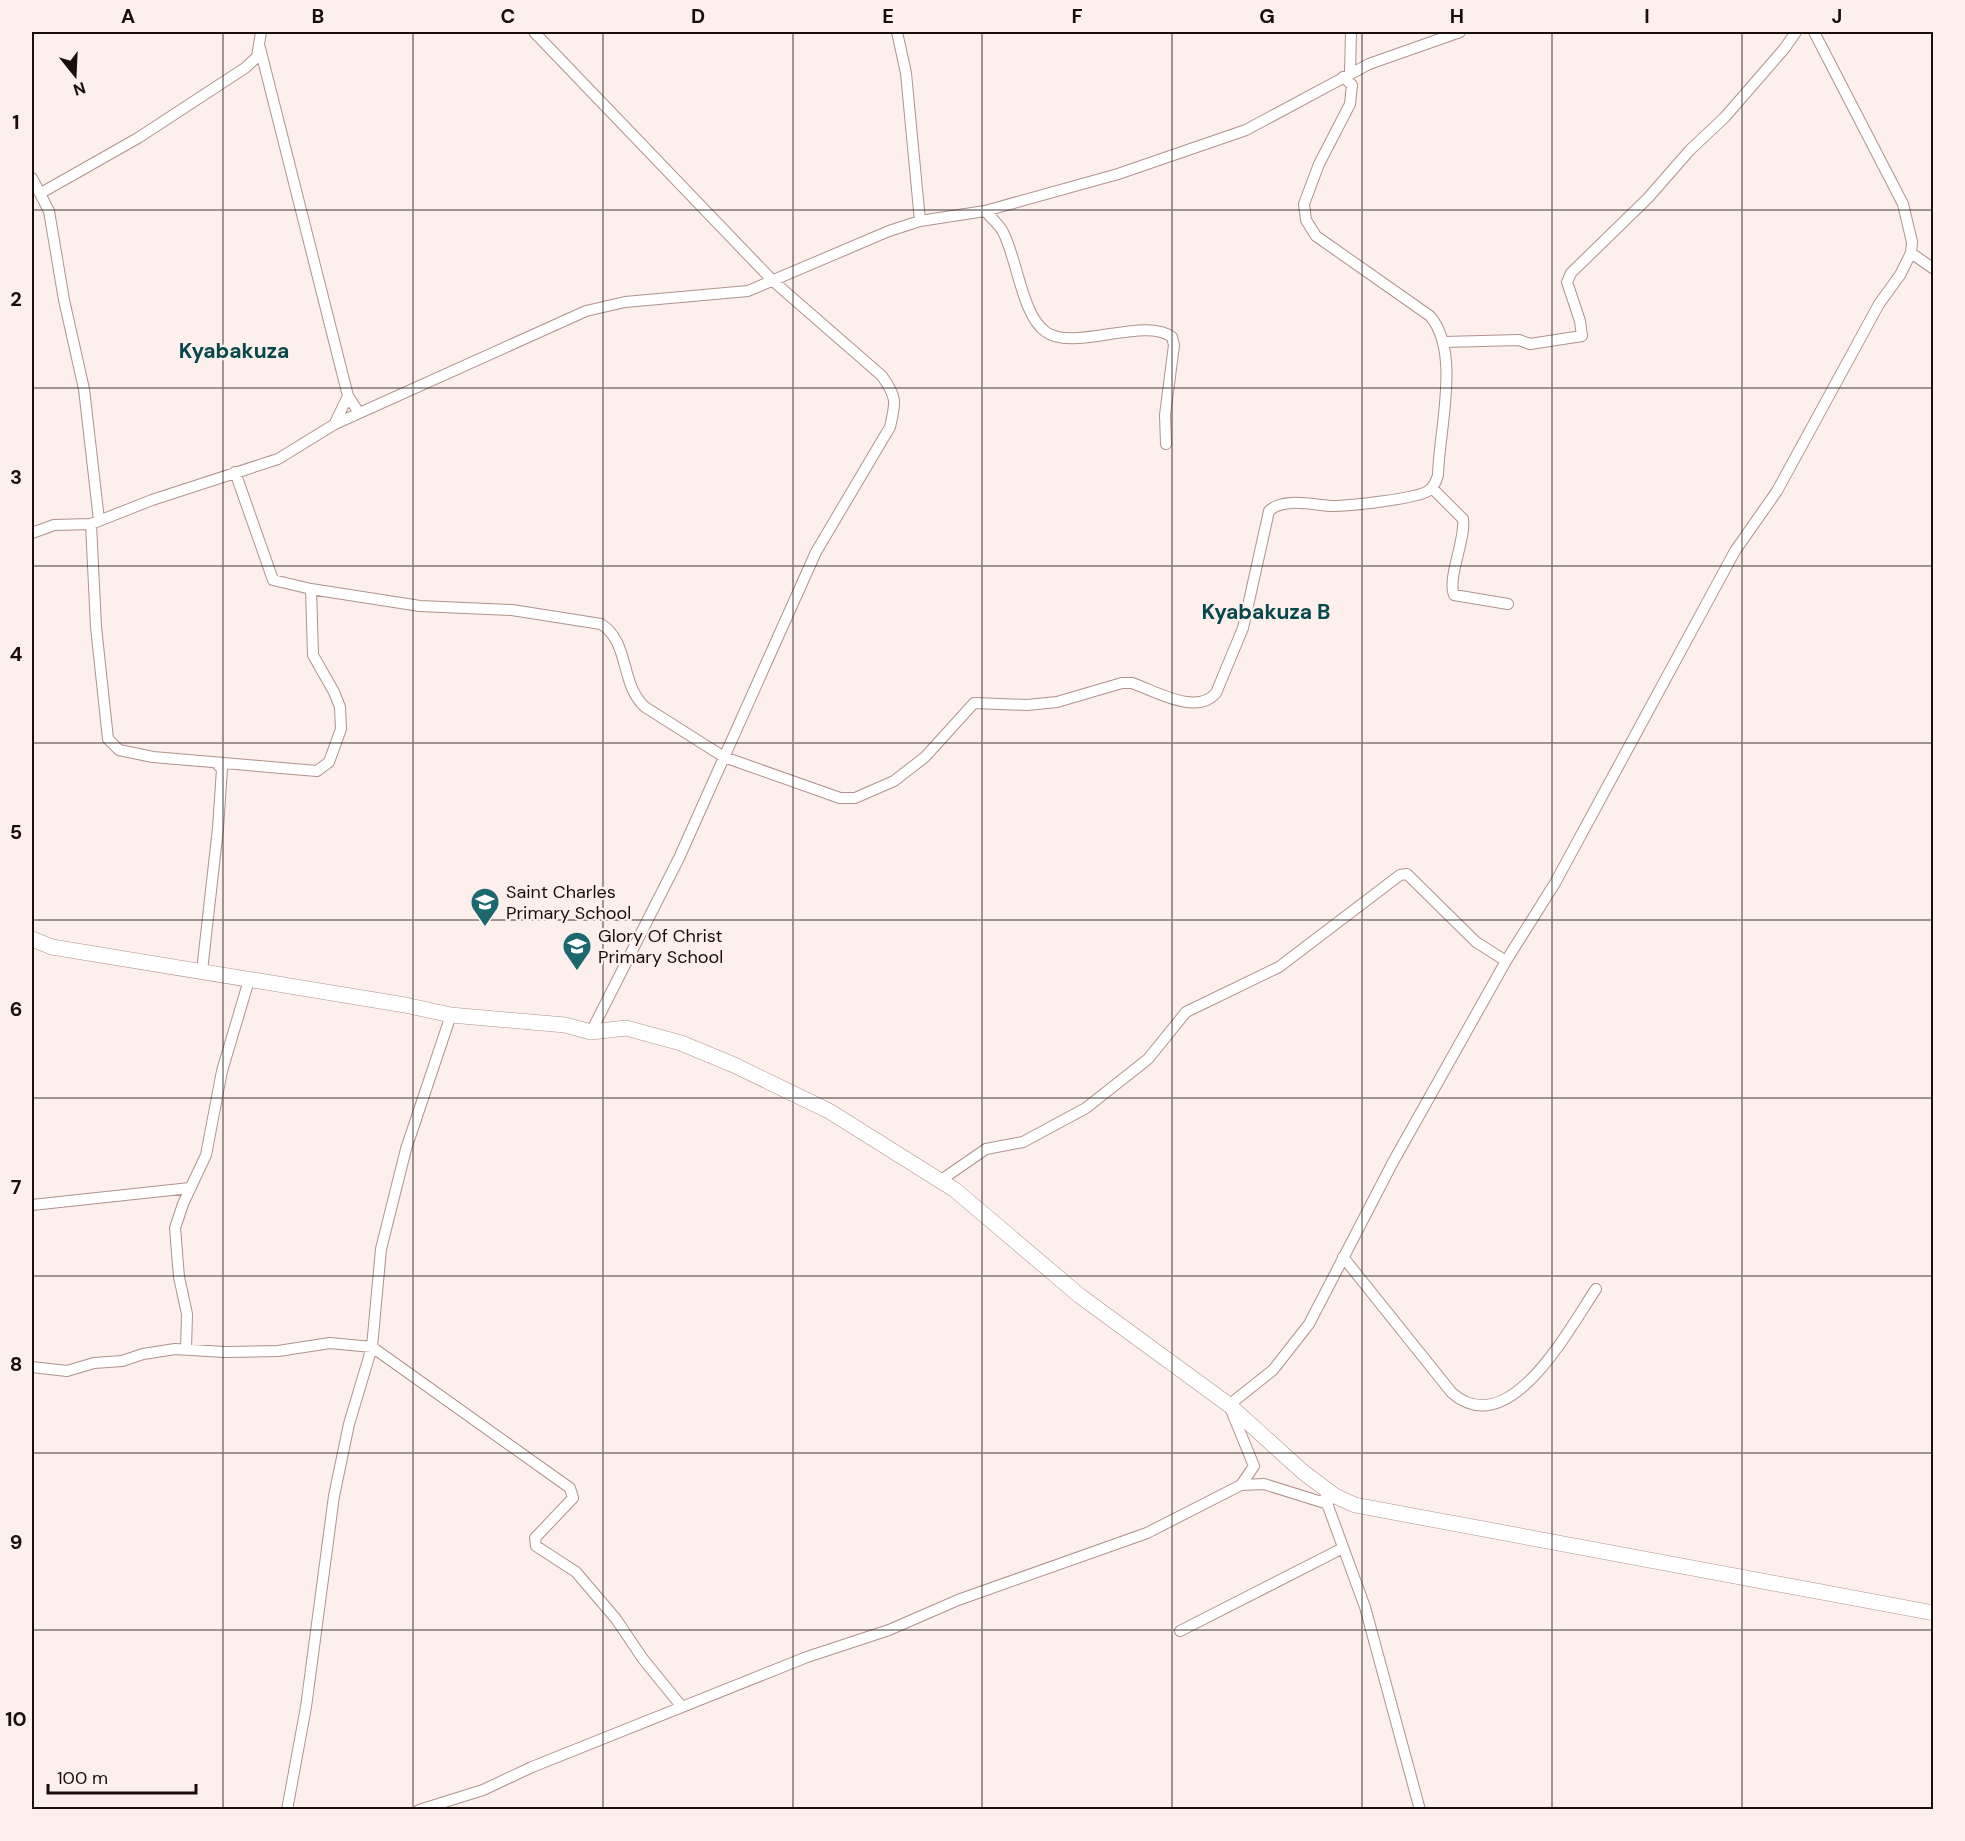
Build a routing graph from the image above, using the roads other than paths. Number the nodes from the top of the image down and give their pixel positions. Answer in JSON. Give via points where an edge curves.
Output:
{"nodes":[{"id":1,"x":261,"y":32,"type":"edge"},
{"id":2,"x":534,"y":32,"type":"edge"},
{"id":3,"x":897,"y":32,"type":"edge"},
{"id":4,"x":1351,"y":32,"type":"edge"},
{"id":5,"x":1460,"y":32,"type":"edge"},
{"id":6,"x":1796,"y":32,"type":"edge"},
{"id":7,"x":1814,"y":32,"type":"edge"},
{"id":8,"x":260,"y":48,"type":"junction"},
{"id":9,"x":1347,"y":75,"type":"junction"},
{"id":10,"x":32,"y":178,"type":"edge"},
{"id":11,"x":41,"y":193,"type":"junction"},
{"id":12,"x":985,"y":211,"type":"junction"},
{"id":13,"x":920,"y":221,"type":"junction"},
{"id":14,"x":1911,"y":253,"type":"junction"},
{"id":15,"x":1934,"y":268,"type":"edge"},
{"id":16,"x":773,"y":281,"type":"junction"},
{"id":17,"x":1444,"y":342,"type":"junction"},
{"id":18,"x":348,"y":396,"type":"junction"},
{"id":19,"x":359,"y":413,"type":"junction"},
{"id":20,"x":335,"y":424,"type":"junction"},
{"id":21,"x":1166,"y":444,"type":"dead end"},
{"id":22,"x":235,"y":472,"type":"junction"},
{"id":23,"x":1432,"y":488,"type":"junction"},
{"id":24,"x":95,"y":522,"type":"junction"},
{"id":25,"x":32,"y":533,"type":"edge"},
{"id":26,"x":311,"y":589,"type":"junction"},
{"id":27,"x":1508,"y":604,"type":"dead end"},
{"id":28,"x":724,"y":757,"type":"junction"},
{"id":29,"x":217,"y":764,"type":"junction"},
{"id":30,"x":32,"y":939,"type":"edge"},
{"id":31,"x":1506,"y":961,"type":"junction"},
{"id":32,"x":202,"y":971,"type":"junction"},
{"id":33,"x":249,"y":980,"type":"junction"},
{"id":34,"x":451,"y":1016,"type":"junction"},
{"id":35,"x":591,"y":1032,"type":"junction"},
{"id":36,"x":941,"y":1180,"type":"junction"},
{"id":37,"x":190,"y":1188,"type":"junction"},
{"id":38,"x":32,"y":1205,"type":"edge"},
{"id":39,"x":1344,"y":1257,"type":"junction"},
{"id":40,"x":1596,"y":1289,"type":"dead end"},
{"id":41,"x":372,"y":1347,"type":"junction"},
{"id":42,"x":186,"y":1349,"type":"junction"},
{"id":43,"x":32,"y":1367,"type":"edge"},
{"id":44,"x":1229,"y":1406,"type":"junction"},
{"id":45,"x":1240,"y":1485,"type":"junction"},
{"id":46,"x":1318,"y":1485,"type":"junction"},
{"id":47,"x":1328,"y":1504,"type":"junction"},
{"id":48,"x":1343,"y":1548,"type":"junction"},
{"id":49,"x":1934,"y":1613,"type":"edge"},
{"id":50,"x":1180,"y":1631,"type":"dead end"},
{"id":51,"x":682,"y":1707,"type":"junction"},
{"id":52,"x":287,"y":1809,"type":"edge"},
{"id":53,"x":419,"y":1809,"type":"edge"},
{"id":54,"x":1420,"y":1809,"type":"edge"}],
"edges":[{"from":1,"to":8,"type":"street"},
{"from":2,"to":16,"type":"street"},
{"from":3,"to":13,"type":"street","via":[[906,73]]},
{"from":4,"to":9,"type":"street"},
{"from":5,"to":9,"type":"street"},
{"from":6,"to":17,"type":"street","via":[[1725,117],[1571,273],[1567,282],[1582,336],[1530,344],[1519,340]]},
{"from":7,"to":14,"type":"street","via":[[1903,204],[1911,228]]},
{"from":8,"to":11,"type":"street","via":[[245,68],[138,138]]},
{"from":8,"to":18,"type":"street"},
{"from":9,"to":12,"type":"street","via":[[1261,123],[1227,137],[1118,174]]},
{"from":9,"to":17,"type":"street","via":[[1352,96],[1304,204],[1309,226],[1316,236],[1430,316]]},
{"from":10,"to":11,"type":"street"},
{"from":11,"to":24,"type":"street","via":[[49,211],[84,389]]},
{"from":12,"to":13,"type":"street"},
{"from":12,"to":21,"type":"street","via":[[1003,230],[1026,301],[1044,332],[1062,337],[1152,331],[1172,337]]},
{"from":13,"to":16,"type":"street"},
{"from":14,"to":15,"type":"street"},
{"from":14,"to":31,"type":"street","via":[[1774,496],[1735,551],[1555,884]]},
{"from":16,"to":19,"type":"street","via":[[748,291],[625,302],[586,311]]},
{"from":16,"to":28,"type":"street","via":[[882,376],[894,394],[895,406],[890,427],[816,552]]},
{"from":17,"to":23,"type":"street","via":[[1445,393],[1438,475]]},
{"from":18,"to":19,"type":"street"},
{"from":18,"to":20,"type":"street"},
{"from":19,"to":20,"type":"street"},
{"from":20,"to":22,"type":"street","via":[[295,451]]},
{"from":22,"to":24,"type":"street"},
{"from":22,"to":26,"type":"street","via":[[273,580]]},
{"from":23,"to":27,"type":"street","via":[[1463,519],[1452,586],[1454,595]]},
{"from":23,"to":28,"type":"street","via":[[1411,496],[1347,505],[1272,507],[1266,518],[1243,628],[1216,693],[1204,702],[1186,701],[1122,683],[1058,702],[974,703],[926,757],[894,781],[855,798],[832,795]]},
{"from":24,"to":25,"type":"street","via":[[54,525]]},
{"from":24,"to":29,"type":"street","via":[[96,627],[108,739],[119,750]]},
{"from":26,"to":28,"type":"street","via":[[420,606],[512,610],[601,624],[616,638],[635,699]]},
{"from":26,"to":29,"type":"street","via":[[313,655],[340,707],[341,729],[329,762],[323,769],[311,772]]},
{"from":28,"to":35,"type":"street","via":[[679,858]]},
{"from":29,"to":32,"type":"street","via":[[222,769],[218,828]]},
{"from":30,"to":32,"type":"street","via":[[52,947]]},
{"from":31,"to":36,"type":"street","via":[[1476,942],[1407,874],[1400,875],[1279,967],[1186,1012],[1148,1059],[1086,1108],[1023,1142],[986,1149]]},
{"from":31,"to":39,"type":"street"},
{"from":32,"to":33,"type":"street"},
{"from":33,"to":34,"type":"street"},
{"from":33,"to":37,"type":"street","via":[[222,1071],[206,1155]]},
{"from":34,"to":35,"type":"street","via":[[565,1025]]},
{"from":34,"to":41,"type":"street","via":[[406,1149],[381,1249]]},
{"from":35,"to":36,"type":"street","via":[[626,1028],[681,1043],[734,1065],[829,1111]]},
{"from":36,"to":44,"type":"street","via":[[1080,1296]]},
{"from":37,"to":38,"type":"street"},
{"from":37,"to":42,"type":"street","via":[[176,1228],[179,1277],[187,1314]]},
{"from":39,"to":40,"type":"street","via":[[1452,1393],[1472,1404],[1489,1405],[1523,1389],[1537,1375]]},
{"from":39,"to":44,"type":"street","via":[[1295,1346]]},
{"from":41,"to":42,"type":"street","via":[[330,1343],[278,1351]]},
{"from":41,"to":51,"type":"street","via":[[570,1488],[573,1498],[541,1529],[535,1538],[536,1546],[576,1572]]},
{"from":41,"to":52,"type":"street","via":[[349,1424],[334,1496],[306,1707]]},
{"from":42,"to":43,"type":"street","via":[[94,1362],[67,1371]]},
{"from":44,"to":45,"type":"street","via":[[1254,1466]]},
{"from":44,"to":46,"type":"street"},
{"from":45,"to":47,"type":"street","via":[[1264,1484]]},
{"from":45,"to":51,"type":"street","via":[[1147,1533],[958,1600],[889,1630],[807,1657]]},
{"from":46,"to":47,"type":"street"},
{"from":46,"to":49,"type":"street","via":[[1345,1501],[1373,1510]]},
{"from":47,"to":48,"type":"street"},
{"from":48,"to":50,"type":"street"},
{"from":48,"to":54,"type":"street","via":[[1365,1607]]},
{"from":51,"to":53,"type":"street","via":[[483,1790]]}]}
